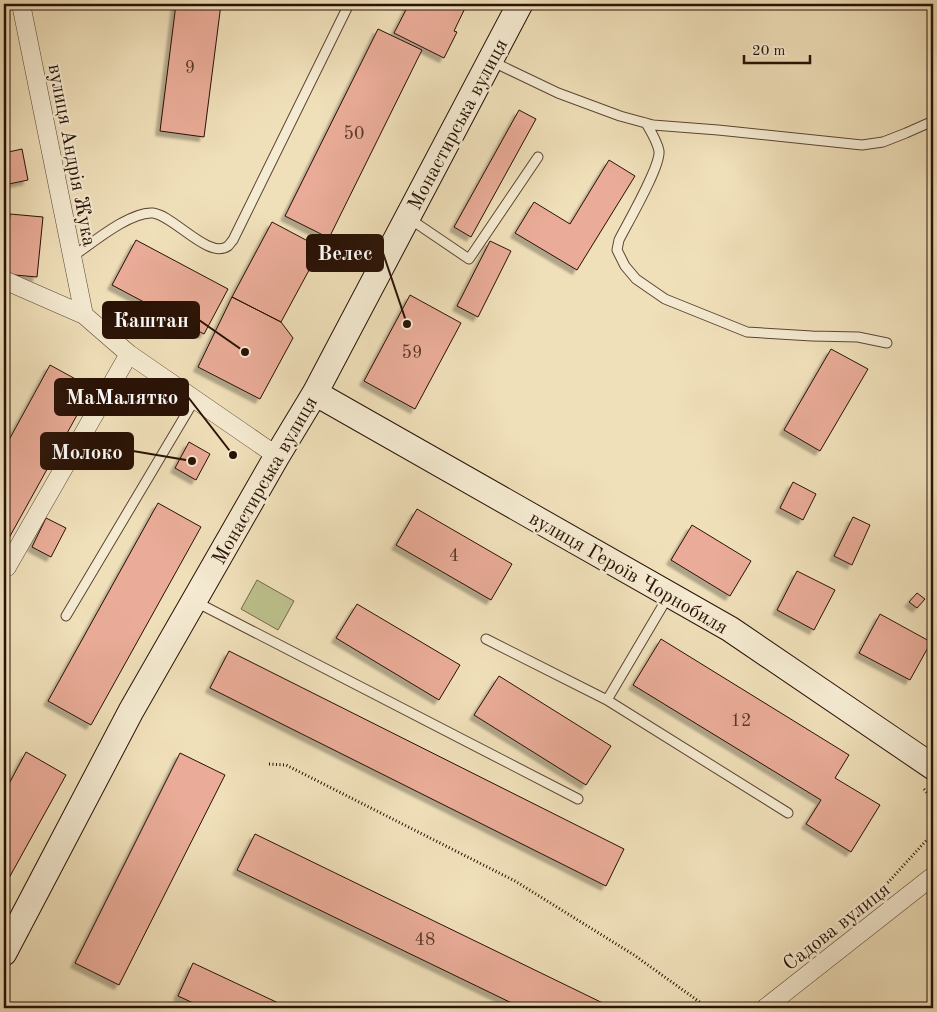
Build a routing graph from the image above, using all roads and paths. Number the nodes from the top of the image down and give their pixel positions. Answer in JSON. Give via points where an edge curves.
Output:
{"nodes":[{"id":1,"x":21,"y":4,"type":"edge"},
{"id":2,"x":349,"y":4,"type":"edge"},
{"id":3,"x":520,"y":4,"type":"edge"},
{"id":4,"x":491,"y":60,"type":"junction"},
{"id":5,"x":933,"y":121,"type":"edge"},
{"id":6,"x":646,"y":123,"type":"junction"},
{"id":7,"x":538,"y":157,"type":"dead end"},
{"id":8,"x":408,"y":217,"type":"junction"},
{"id":9,"x":72,"y":257,"type":"junction"},
{"id":10,"x":4,"y":280,"type":"edge"},
{"id":11,"x":84,"y":315,"type":"junction"},
{"id":12,"x":887,"y":344,"type":"dead end"},
{"id":13,"x":130,"y":354,"type":"junction"},
{"id":14,"x":315,"y":393,"type":"junction"},
{"id":15,"x":195,"y":399,"type":"junction"},
{"id":16,"x":277,"y":456,"type":"junction"},
{"id":17,"x":4,"y":567,"type":"edge"},
{"id":18,"x":669,"y":595,"type":"junction"},
{"id":19,"x":194,"y":600,"type":"junction"},
{"id":20,"x":66,"y":616,"type":"dead end"},
{"id":21,"x":486,"y":639,"type":"dead end"},
{"id":22,"x":607,"y":700,"type":"junction"},
{"id":23,"x":268,"y":764,"type":"dead end"},
{"id":24,"x":933,"y":767,"type":"edge"},
{"id":25,"x":578,"y":800,"type":"dead end"},
{"id":26,"x":788,"y":814,"type":"dead end"},
{"id":27,"x":933,"y":833,"type":"edge"},
{"id":28,"x":933,"y":876,"type":"edge"},
{"id":29,"x":882,"y":890,"type":"dead end"},
{"id":30,"x":4,"y":953,"type":"edge"},
{"id":31,"x":708,"y":1008,"type":"edge"},
{"id":32,"x":765,"y":1008,"type":"edge"}],
"edges":[{"from":1,"to":9,"type":"street","name":"вулиця Андрія Жука"},
{"from":2,"to":9,"type":"lane","via":[[227,247],[207,246],[153,213],[122,222]]},
{"from":3,"to":4,"type":"main road","name":"Монастирська вулиця"},
{"from":4,"to":6,"type":"lane","via":[[558,93]]},
{"from":4,"to":8,"type":"main road","name":"Монастирська вулиця"},
{"from":5,"to":6,"type":"lane","via":[[883,142],[862,145]]},
{"from":6,"to":12,"type":"lane","via":[[659,153],[653,174],[617,250],[636,279],[664,299],[746,332],[858,337]]},
{"from":7,"to":8,"type":"lane","via":[[469,259]]},
{"from":8,"to":14,"type":"main road","name":"Монастирська вулиця"},
{"from":9,"to":11,"type":"street","name":"вулиця Андрія Жука"},
{"from":10,"to":11,"type":"street"},
{"from":11,"to":13,"type":"street"},
{"from":13,"to":15,"type":"street"},
{"from":13,"to":17,"type":"street","via":[[7,567]]},
{"from":14,"to":16,"type":"main road","name":"Монастирська вулиця"},
{"from":14,"to":18,"type":"main road","name":"вулиця Героїв Чорнобиля"},
{"from":15,"to":16,"type":"street"},
{"from":15,"to":20,"type":"lane"},
{"from":16,"to":19,"type":"main road","name":"Монастирська вулиця"},
{"from":18,"to":22,"type":"lane"},
{"from":18,"to":24,"type":"main road","name":"вулиця Героїв Чорнобиля","via":[[730,629]]},
{"from":19,"to":25,"type":"lane"},
{"from":19,"to":30,"type":"main road","name":"Монастирська вулиця","via":[[131,711]]},
{"from":21,"to":22,"type":"lane"},
{"from":22,"to":26,"type":"lane"},
{"from":23,"to":31,"type":"path","via":[[286,765],[515,881],[634,955]]},
{"from":27,"to":29,"type":"path"},
{"from":28,"to":32,"type":"street","name":"Садова вулиця"}]}
